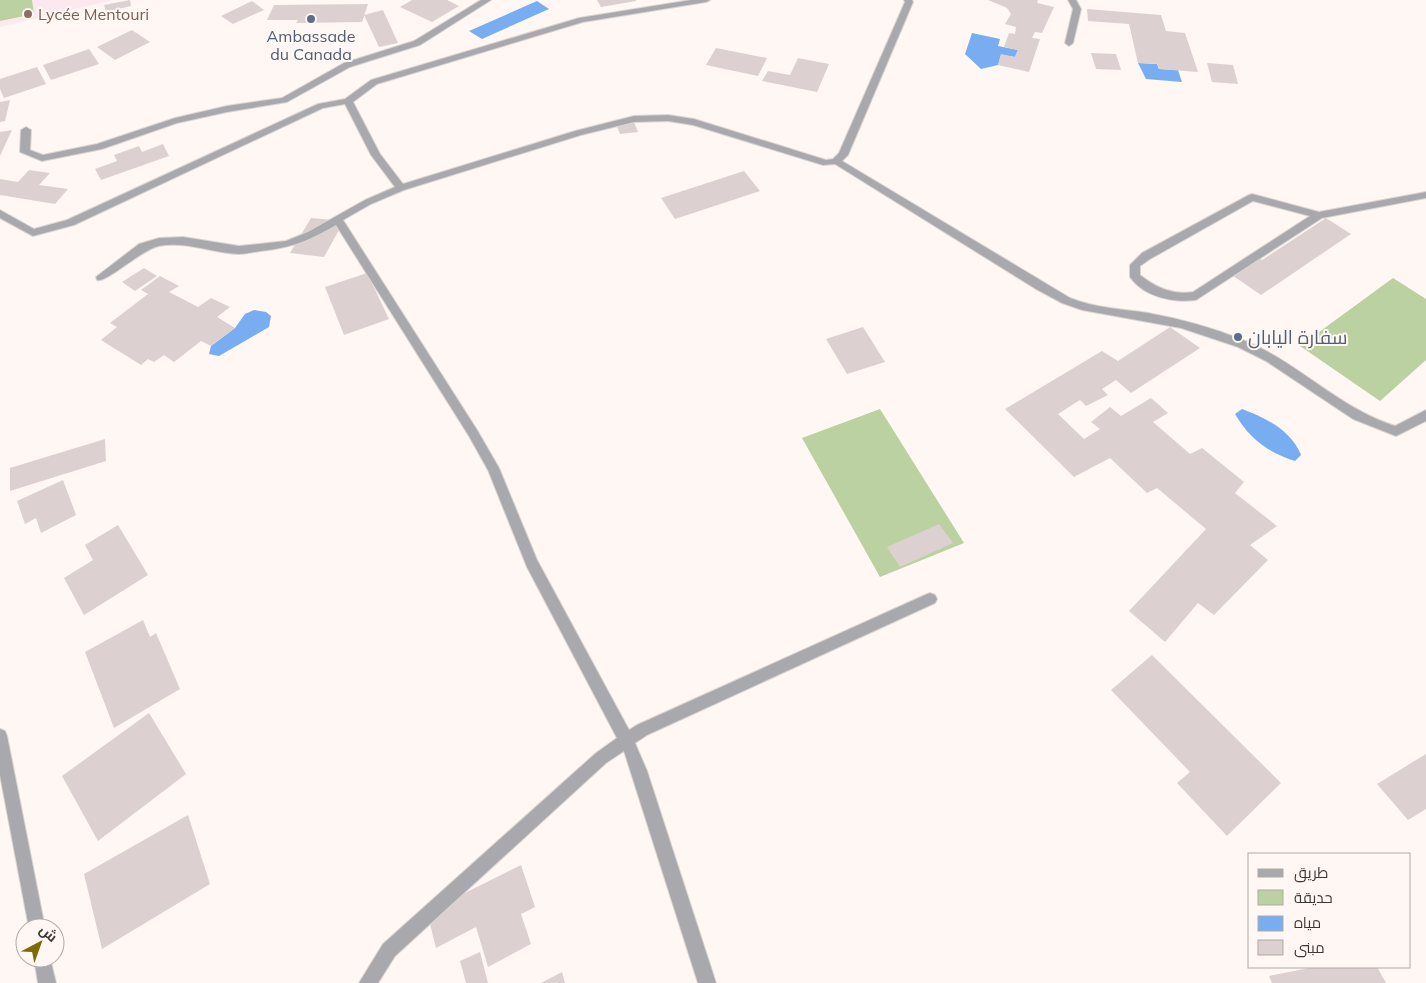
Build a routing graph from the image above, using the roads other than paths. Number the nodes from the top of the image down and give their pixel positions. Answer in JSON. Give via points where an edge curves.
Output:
{"nodes":[{"id":1,"x":486,"y":0,"type":"edge"},
{"id":2,"x":706,"y":0,"type":"edge"},
{"id":3,"x":908,"y":0,"type":"edge"},
{"id":4,"x":1072,"y":0,"type":"edge"},
{"id":5,"x":1069,"y":43,"type":"dead end"},
{"id":6,"x":348,"y":100,"type":"junction"},
{"id":7,"x":26,"y":130,"type":"dead end"},
{"id":8,"x":836,"y":160,"type":"junction"},
{"id":9,"x":402,"y":188,"type":"junction"},
{"id":10,"x":1426,"y":195,"type":"edge"},
{"id":11,"x":0,"y":213,"type":"edge"},
{"id":12,"x":1319,"y":215,"type":"junction"},
{"id":13,"x":338,"y":220,"type":"junction"},
{"id":14,"x":101,"y":277,"type":"dead end"},
{"id":15,"x":1426,"y":415,"type":"edge"},
{"id":16,"x":930,"y":599,"type":"dead end"},
{"id":17,"x":0,"y":736,"type":"edge"},
{"id":18,"x":627,"y":740,"type":"junction"},
{"id":19,"x":35,"y":918,"type":"edge"},
{"id":20,"x":44,"y":968,"type":"edge"},
{"id":21,"x":47,"y":983,"type":"edge"},
{"id":22,"x":368,"y":983,"type":"edge"},
{"id":23,"x":707,"y":983,"type":"edge"}],
"edges":[{"from":1,"to":7,"type":"street","via":[[417,43],[347,64],[284,100],[175,121],[100,147],[42,158],[25,152]]},
{"from":2,"to":6,"type":"street","via":[[582,20],[374,82]]},
{"from":3,"to":8,"type":"street","via":[[843,155]]},
{"from":4,"to":5,"type":"street","via":[[1077,9]]},
{"from":6,"to":9,"type":"street","via":[[376,155]]},
{"from":6,"to":11,"type":"street","via":[[321,106],[70,223],[33,233]]},
{"from":8,"to":9,"type":"street","via":[[826,164],[694,122],[668,118],[634,119],[578,133]]},
{"from":8,"to":15,"type":"street","via":[[1069,301],[1097,310],[1171,322],[1251,348],[1351,414],[1378,426],[1396,431]]},
{"from":9,"to":13,"type":"street","via":[[368,202]]},
{"from":10,"to":12,"type":"street"},
{"from":12,"to":12,"type":"street","via":[[1252,197],[1146,256],[1135,265],[1135,277],[1156,293],[1180,299],[1196,296]]},
{"from":13,"to":14,"type":"street","via":[[288,244],[265,248],[239,250],[183,241],[159,242],[143,247]]},
{"from":13,"to":18,"type":"street","via":[[488,459],[532,563]]},
{"from":16,"to":18,"type":"street","via":[[642,730]]},
{"from":17,"to":19,"type":"street"},
{"from":18,"to":22,"type":"street","via":[[601,758],[389,950]]},
{"from":18,"to":23,"type":"street"},
{"from":20,"to":21,"type":"street"}]}
